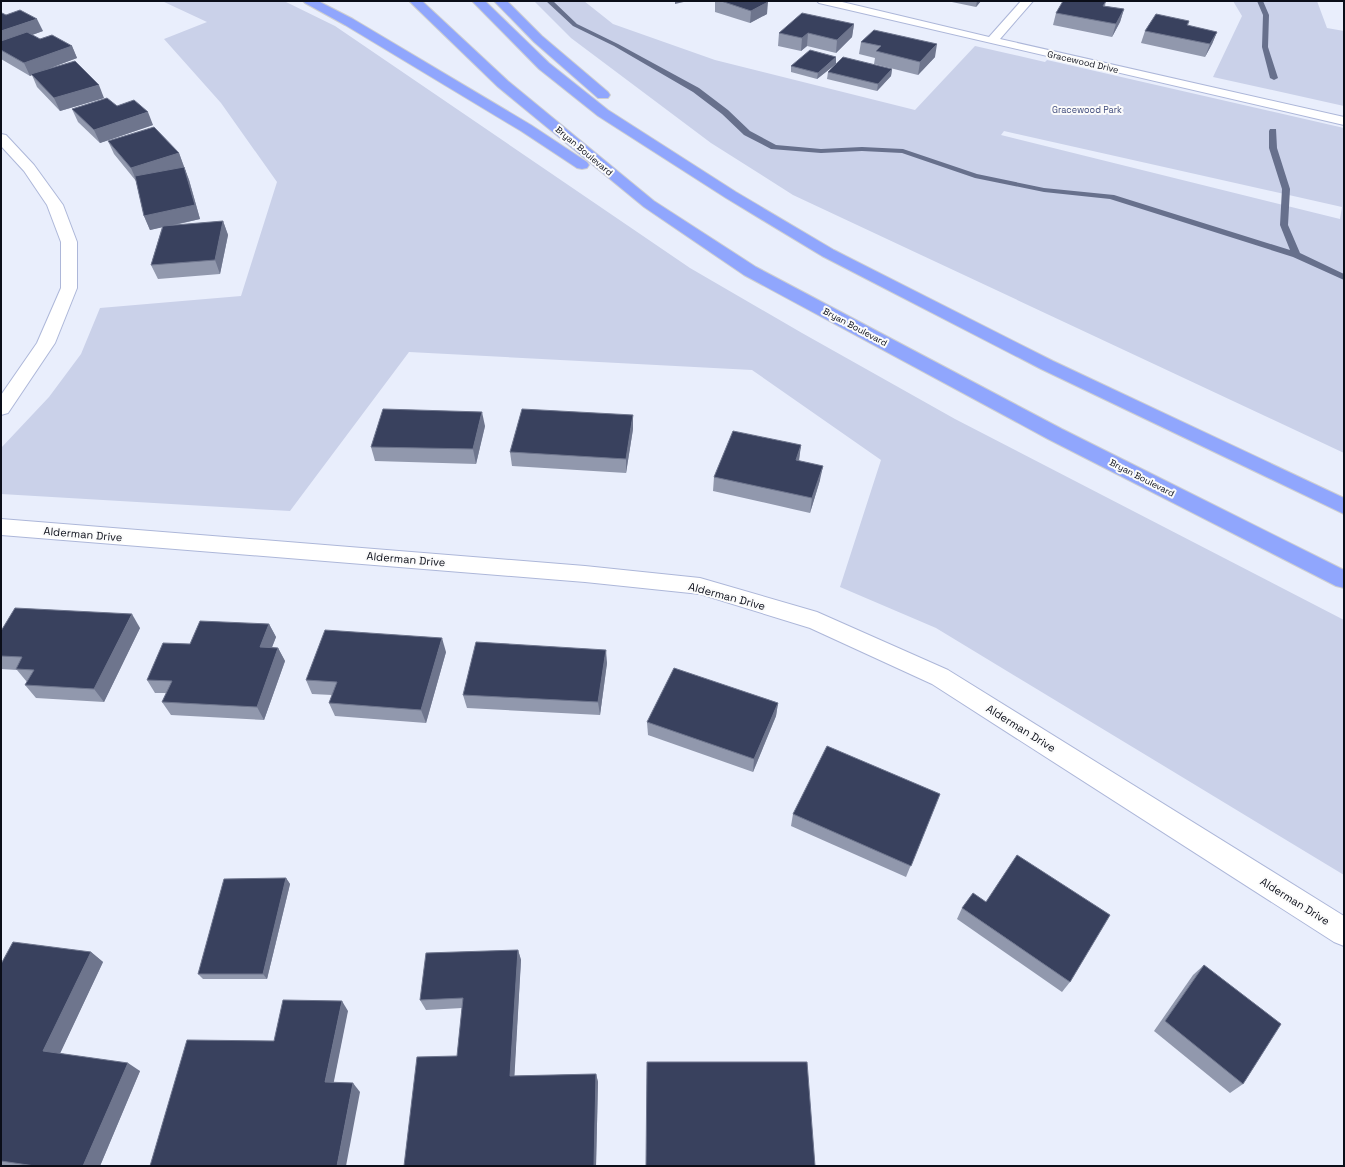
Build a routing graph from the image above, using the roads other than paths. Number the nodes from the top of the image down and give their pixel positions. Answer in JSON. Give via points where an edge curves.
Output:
{"nodes":[{"id":1,"x":308,"y":1,"type":"edge"},
{"id":2,"x":415,"y":1,"type":"edge"},
{"id":3,"x":478,"y":1,"type":"edge"},
{"id":4,"x":500,"y":1,"type":"edge"},
{"id":5,"x":823,"y":1,"type":"edge"},
{"id":6,"x":1027,"y":1,"type":"edge"},
{"id":7,"x":992,"y":42,"type":"junction"},
{"id":8,"x":1344,"y":122,"type":"edge"},
{"id":9,"x":627,"y":129,"type":"junction"},
{"id":10,"x":1,"y":138,"type":"edge"},
{"id":11,"x":649,"y":204,"type":"junction"},
{"id":12,"x":1,"y":409,"type":"edge"},
{"id":13,"x":1344,"y":507,"type":"edge"},
{"id":14,"x":1,"y":527,"type":"edge"},
{"id":15,"x":1344,"y":580,"type":"edge"},
{"id":16,"x":1344,"y":932,"type":"edge"}],
"edges":[{"from":1,"to":11,"type":"highway","via":[[349,22]]},
{"from":2,"to":11,"type":"highway","name":"Bryan Boulevard","via":[[503,84]]},
{"from":3,"to":9,"type":"highway","via":[[544,66],[603,114]]},
{"from":4,"to":9,"type":"highway","via":[[538,39],[615,105]]},
{"from":5,"to":7,"type":"street","name":"Gracewood Drive"},
{"from":6,"to":7,"type":"street"},
{"from":7,"to":8,"type":"street","name":"Gracewood Drive"},
{"from":9,"to":13,"type":"highway","via":[[730,195],[853,266],[1047,365]]},
{"from":10,"to":12,"type":"street","via":[[29,168],[55,205],[69,242],[69,288],[46,344]]},
{"from":11,"to":15,"type":"highway","name":"Bryan Boulevard","via":[[750,271],[1055,434]]},
{"from":14,"to":16,"type":"street","name":"Alderman Drive","via":[[585,574],[700,586],[809,618],[940,677]]}]}
